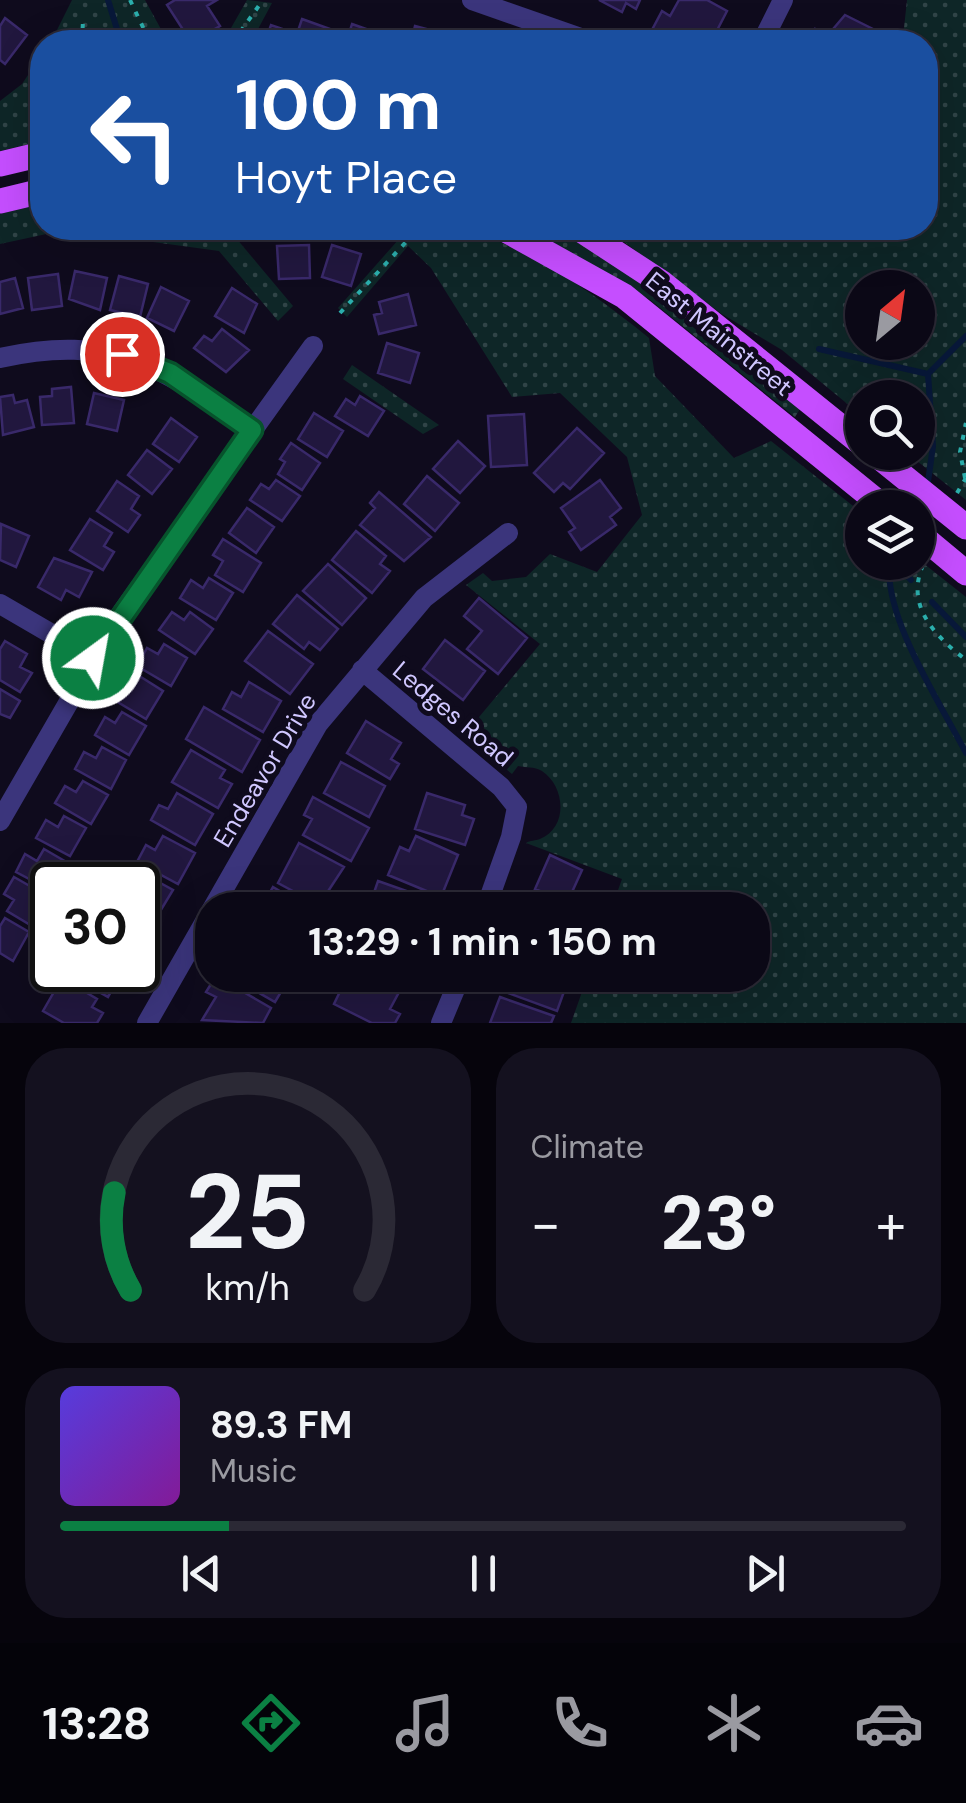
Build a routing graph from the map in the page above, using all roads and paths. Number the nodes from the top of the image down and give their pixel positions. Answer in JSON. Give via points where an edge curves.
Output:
{"nodes":[{"id":1,"x":130,"y":0,"type":"edge"},
{"id":2,"x":262,"y":0,"type":"edge"},
{"id":3,"x":473,"y":0,"type":"edge"},
{"id":4,"x":784,"y":0,"type":"edge"},
{"id":5,"x":84,"y":20,"type":"dead end"},
{"id":6,"x":83,"y":30,"type":"edge"},
{"id":7,"x":144,"y":30,"type":"edge"},
{"id":8,"x":241,"y":30,"type":"edge"},
{"id":9,"x":558,"y":30,"type":"edge"},
{"id":10,"x":768,"y":30,"type":"edge"},
{"id":11,"x":30,"y":157,"type":"edge"},
{"id":12,"x":0,"y":164,"type":"edge"},
{"id":13,"x":30,"y":195,"type":"edge"},
{"id":14,"x":0,"y":201,"type":"edge"},
{"id":15,"x":408,"y":240,"type":"edge"},
{"id":16,"x":524,"y":240,"type":"edge"},
{"id":17,"x":597,"y":240,"type":"edge"},
{"id":18,"x":340,"y":313,"type":"dead end"},
{"id":19,"x":313,"y":346,"type":"dead end"},
{"id":20,"x":0,"y":358,"type":"edge"},
{"id":21,"x":966,"y":423,"type":"edge"},
{"id":22,"x":252,"y":430,"type":"junction"},
{"id":23,"x":845,"y":430,"type":"edge"},
{"id":24,"x":896,"y":470,"type":"edge"},
{"id":25,"x":965,"y":478,"type":"edge"},
{"id":26,"x":863,"y":490,"type":"edge"},
{"id":27,"x":966,"y":526,"type":"edge"},
{"id":28,"x":508,"y":533,"type":"dead end"},
{"id":29,"x":935,"y":547,"type":"edge"},
{"id":30,"x":966,"y":572,"type":"edge"},
{"id":31,"x":0,"y":604,"type":"edge"},
{"id":32,"x":948,"y":646,"type":"dead end"},
{"id":33,"x":93,"y":658,"type":"junction"},
{"id":34,"x":966,"y":660,"type":"edge"},
{"id":35,"x":362,"y":670,"type":"junction"},
{"id":36,"x":0,"y":821,"type":"edge"},
{"id":37,"x":491,"y":892,"type":"edge"},
{"id":38,"x":454,"y":992,"type":"edge"},
{"id":39,"x":147,"y":1023,"type":"edge"},
{"id":40,"x":441,"y":1023,"type":"edge"}],
"edges":[{"from":1,"to":7,"type":"path"},
{"from":2,"to":8,"type":"path"},
{"from":3,"to":9,"type":"street"},
{"from":4,"to":10,"type":"street"},
{"from":5,"to":6,"type":"path"},
{"from":11,"to":12,"type":"main road"},
{"from":13,"to":14,"type":"main road"},
{"from":15,"to":18,"type":"path"},
{"from":16,"to":26,"type":"main road","name":"East Mainstreet","via":[[624,296]]},
{"from":17,"to":23,"type":"main road","name":"East Mainstreet","via":[[650,274]]},
{"from":19,"to":22,"type":"street"},
{"from":20,"to":22,"type":"street","via":[[64,347],[138,358]]},
{"from":21,"to":25,"type":"path","via":[[960,452]]},
{"from":22,"to":33,"type":"street"},
{"from":24,"to":27,"type":"main road"},
{"from":28,"to":35,"type":"street","name":"Endeavor Drive","via":[[424,598]]},
{"from":29,"to":30,"type":"main road"},
{"from":31,"to":33,"type":"street"},
{"from":32,"to":34,"type":"path"},
{"from":33,"to":36,"type":"street"},
{"from":35,"to":37,"type":"street","name":"Ledges Road","via":[[502,786],[517,807]]},
{"from":35,"to":39,"type":"street","name":"Endeavor Drive","via":[[306,742]]},
{"from":38,"to":40,"type":"street"}]}
